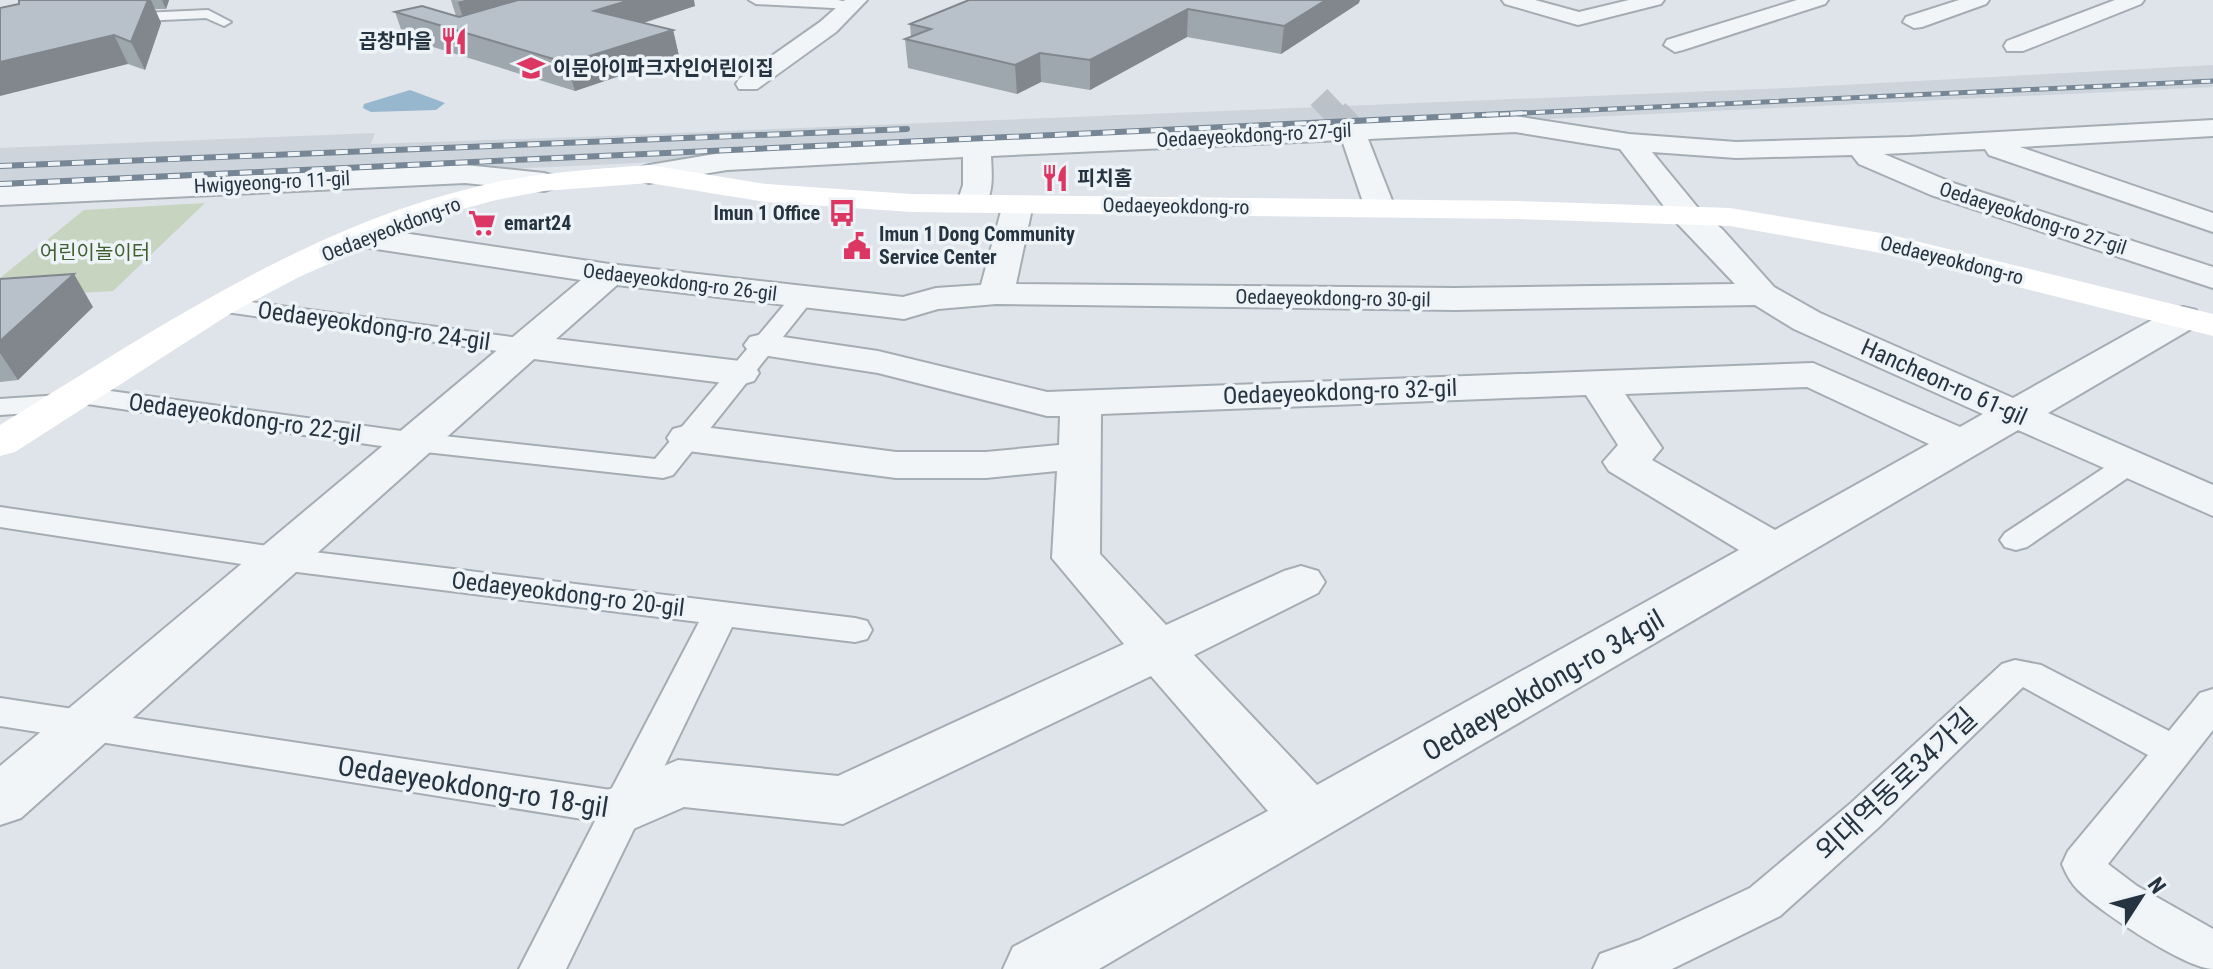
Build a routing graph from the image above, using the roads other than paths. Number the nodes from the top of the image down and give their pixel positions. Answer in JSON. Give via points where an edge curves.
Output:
{"nodes":[{"id":1,"x":756,"y":0,"type":"edge"},
{"id":2,"x":1512,"y":0,"type":"edge"},
{"id":3,"x":1654,"y":0,"type":"edge"},
{"id":4,"x":1818,"y":0,"type":"edge"},
{"id":5,"x":1979,"y":0,"type":"edge"},
{"id":6,"x":2134,"y":0,"type":"edge"},
{"id":7,"x":855,"y":2,"type":"edge"},
{"id":8,"x":104,"y":19,"type":"edge"},
{"id":9,"x":224,"y":22,"type":"dead end"},
{"id":10,"x":1914,"y":22,"type":"dead end"},
{"id":11,"x":1675,"y":45,"type":"dead end"},
{"id":12,"x":2015,"y":46,"type":"dead end"},
{"id":13,"x":748,"y":84,"type":"dead end"},
{"id":14,"x":2213,"y":128,"type":"edge"},
{"id":15,"x":1352,"y":131,"type":"junction"},
{"id":16,"x":1629,"y":142,"type":"junction"},
{"id":17,"x":1978,"y":142,"type":"junction"},
{"id":18,"x":1859,"y":146,"type":"junction"},
{"id":19,"x":977,"y":148,"type":"junction"},
{"id":20,"x":649,"y":174,"type":"junction"},
{"id":21,"x":544,"y":182,"type":"junction"},
{"id":22,"x":0,"y":196,"type":"edge"},
{"id":23,"x":972,"y":203,"type":"junction"},
{"id":24,"x":1018,"y":204,"type":"junction"},
{"id":25,"x":1380,"y":208,"type":"junction"},
{"id":26,"x":1687,"y":215,"type":"junction"},
{"id":27,"x":2213,"y":223,"type":"edge"},
{"id":28,"x":363,"y":237,"type":"junction"},
{"id":29,"x":609,"y":274,"type":"junction"},
{"id":30,"x":996,"y":294,"type":"junction"},
{"id":31,"x":1762,"y":294,"type":"junction"},
{"id":32,"x":802,"y":298,"type":"junction"},
{"id":33,"x":221,"y":305,"type":"junction"},
{"id":34,"x":2203,"y":307,"type":"edge"},
{"id":35,"x":526,"y":347,"type":"junction"},
{"id":36,"x":752,"y":359,"type":"junction"},
{"id":37,"x":1598,"y":383,"type":"junction"},
{"id":38,"x":67,"y":398,"type":"junction"},
{"id":39,"x":1081,"y":402,"type":"junction"},
{"id":40,"x":0,"y":407,"type":"edge"},
{"id":41,"x":2016,"y":415,"type":"junction"},
{"id":42,"x":688,"y":438,"type":"junction"},
{"id":43,"x":416,"y":442,"type":"junction"},
{"id":44,"x":0,"y":443,"type":"edge"},
{"id":45,"x":1964,"y":445,"type":"junction"},
{"id":46,"x":1079,"y":456,"type":"junction"},
{"id":47,"x":2129,"y":464,"type":"junction"},
{"id":48,"x":2213,"y":502,"type":"edge"},
{"id":49,"x":0,"y":517,"type":"edge"},
{"id":50,"x":2016,"y":540,"type":"dead end"},
{"id":51,"x":1777,"y":552,"type":"junction"},
{"id":52,"x":281,"y":559,"type":"junction"},
{"id":53,"x":1301,"y":582,"type":"dead end"},
{"id":54,"x":721,"y":614,"type":"junction"},
{"id":55,"x":855,"y":630,"type":"dead end"},
{"id":56,"x":1160,"y":649,"type":"junction"},
{"id":57,"x":2213,"y":703,"type":"edge"},
{"id":58,"x":0,"y":712,"type":"edge"},
{"id":59,"x":85,"y":728,"type":"junction"},
{"id":60,"x":2174,"y":751,"type":"junction"},
{"id":61,"x":0,"y":801,"type":"edge"},
{"id":62,"x":624,"y":809,"type":"junction"},
{"id":63,"x":1310,"y":818,"type":"junction"},
{"id":64,"x":2213,"y":952,"type":"edge"},
{"id":65,"x":542,"y":969,"type":"edge"},
{"id":66,"x":1037,"y":969,"type":"edge"},
{"id":67,"x":1616,"y":969,"type":"edge"}],
"edges":[{"from":1,"to":7,"type":"lane"},
{"from":2,"to":3,"type":"street","via":[[1578,19]]},
{"from":4,"to":11,"type":"street"},
{"from":5,"to":10,"type":"street"},
{"from":6,"to":12,"type":"street"},
{"from":7,"to":13,"type":"street"},
{"from":8,"to":9,"type":"lane","via":[[208,14]]},
{"from":14,"to":17,"type":"street","name":"Oedaeyeokdong-ro 27-gil"},
{"from":15,"to":16,"type":"street","name":"Oedaeyeokdong-ro 27-gil","via":[[1515,124]]},
{"from":15,"to":19,"type":"street","name":"Oedaeyeokdong-ro 27-gil"},
{"from":15,"to":25,"type":"street"},
{"from":16,"to":18,"type":"street","name":"Oedaeyeokdong-ro 27-gil","via":[[1736,150]]},
{"from":16,"to":26,"type":"street"},
{"from":17,"to":18,"type":"street","name":"Oedaeyeokdong-ro 27-gil"},
{"from":17,"to":27,"type":"street","name":"Oedaeyeokdong-ro 27-gil"},
{"from":18,"to":34,"type":"street","name":"Oedaeyeokdong-ro 27-gil","via":[[1869,158]]},
{"from":19,"to":20,"type":"street","name":"Oedaeyeokdong-ro 27-gil","via":[[727,161]]},
{"from":19,"to":23,"type":"street","via":[[978,185]]},
{"from":20,"to":21,"type":"street","name":"Oedaeyeokdong-ro"},
{"from":20,"to":23,"type":"street","name":"Oedaeyeokdong-ro","via":[[766,193]]},
{"from":21,"to":22,"type":"street","name":"Hwigyeong-ro 11-gil","via":[[465,174]]},
{"from":21,"to":28,"type":"street","name":"Oedaeyeokdong-ro","via":[[441,206]]},
{"from":23,"to":24,"type":"street","name":"Oedaeyeokdong-ro"},
{"from":24,"to":25,"type":"street","name":"Oedaeyeokdong-ro"},
{"from":24,"to":30,"type":"street"},
{"from":25,"to":26,"type":"street","name":"Oedaeyeokdong-ro"},
{"from":26,"to":31,"type":"street"},
{"from":26,"to":34,"type":"street","name":"Oedaeyeokdong-ro","via":[[1730,217],[1887,244]]},
{"from":28,"to":29,"type":"street","name":"Oedaeyeokdong-ro 26-gil"},
{"from":28,"to":33,"type":"street","name":"Oedaeyeokdong-ro"},
{"from":29,"to":32,"type":"street","name":"Oedaeyeokdong-ro 26-gil"},
{"from":29,"to":35,"type":"street"},
{"from":30,"to":31,"type":"street","name":"Oedaeyeokdong-ro 30-gil","via":[[1455,299]]},
{"from":30,"to":32,"type":"street","name":"Oedaeyeokdong-ro 26-gil","via":[[936,299],[904,308]]},
{"from":31,"to":41,"type":"street","name":"Hancheon-ro 61-gil","via":[[1807,321]]},
{"from":32,"to":36,"type":"lane","name":"Oedaeyeokdong-ro 22-gil"},
{"from":33,"to":35,"type":"lane","name":"Oedaeyeokdong-ro 24-gil"},
{"from":33,"to":38,"type":"street","name":"Oedaeyeokdong-ro"},
{"from":34,"to":41,"type":"street","name":"Oedaeyeokdong-ro 34-gil"},
{"from":35,"to":36,"type":"street","name":"Oedaeyeokdong-ro 24-gil"},
{"from":35,"to":43,"type":"street"},
{"from":36,"to":39,"type":"street","name":"Oedaeyeokdong-ro 32-gil","via":[[878,362],[1047,404]]},
{"from":36,"to":42,"type":"lane","name":"Oedaeyeokdong-ro 22-gil"},
{"from":37,"to":39,"type":"street","name":"Oedaeyeokdong-ro 32-gil"},
{"from":37,"to":45,"type":"street","name":"Oedaeyeokdong-ro 32-gil","via":[[1813,375]]},
{"from":37,"to":51,"type":"street","via":[[1641,448],[1624,462]]},
{"from":38,"to":40,"type":"lane","name":"Oedaeyeokdong-ro 22-gil"},
{"from":38,"to":43,"type":"lane","name":"Oedaeyeokdong-ro 22-gil"},
{"from":38,"to":44,"type":"street","name":"Oedaeyeokdong-ro"},
{"from":39,"to":46,"type":"street"},
{"from":41,"to":45,"type":"street","name":"Oedaeyeokdong-ro 34-gil"},
{"from":41,"to":47,"type":"street","name":"Hancheon-ro 61-gil"},
{"from":42,"to":43,"type":"lane","name":"Oedaeyeokdong-ro 22-gil","via":[[663,469]]},
{"from":42,"to":46,"type":"street","via":[[896,465],[986,465]]},
{"from":43,"to":52,"type":"street"},
{"from":45,"to":51,"type":"street","name":"Oedaeyeokdong-ro 34-gil"},
{"from":46,"to":56,"type":"street","via":[[1076,558]]},
{"from":47,"to":48,"type":"street","name":"Hancheon-ro 61-gil"},
{"from":47,"to":50,"type":"lane"},
{"from":49,"to":52,"type":"lane","name":"Oedaeyeokdong-ro 20-gil"},
{"from":51,"to":63,"type":"street","name":"Oedaeyeokdong-ro 34-gil"},
{"from":52,"to":54,"type":"lane","name":"Oedaeyeokdong-ro 20-gil"},
{"from":52,"to":59,"type":"street"},
{"from":53,"to":56,"type":"street","name":"Oedaeyeokdong-ro 18-gil"},
{"from":54,"to":55,"type":"lane","name":"Oedaeyeokdong-ro 20-gil"},
{"from":54,"to":62,"type":"lane"},
{"from":56,"to":62,"type":"street","name":"Oedaeyeokdong-ro 18-gil","via":[[843,800],[678,783]]},
{"from":56,"to":63,"type":"street"},
{"from":57,"to":60,"type":"lane"},
{"from":58,"to":59,"type":"lane","name":"Oedaeyeokdong-ro 18-gil"},
{"from":59,"to":61,"type":"street"},
{"from":59,"to":62,"type":"lane","name":"Oedaeyeokdong-ro 18-gil"},
{"from":60,"to":64,"type":"lane","via":[[2083,864],[2106,888]]},
{"from":60,"to":67,"type":"lane","name":"외대역동로34가길","via":[[2028,674],[2015,673],[1765,902]]},
{"from":62,"to":65,"type":"lane"},
{"from":63,"to":66,"type":"street","name":"Oedaeyeokdong-ro 34-gil"}]}
